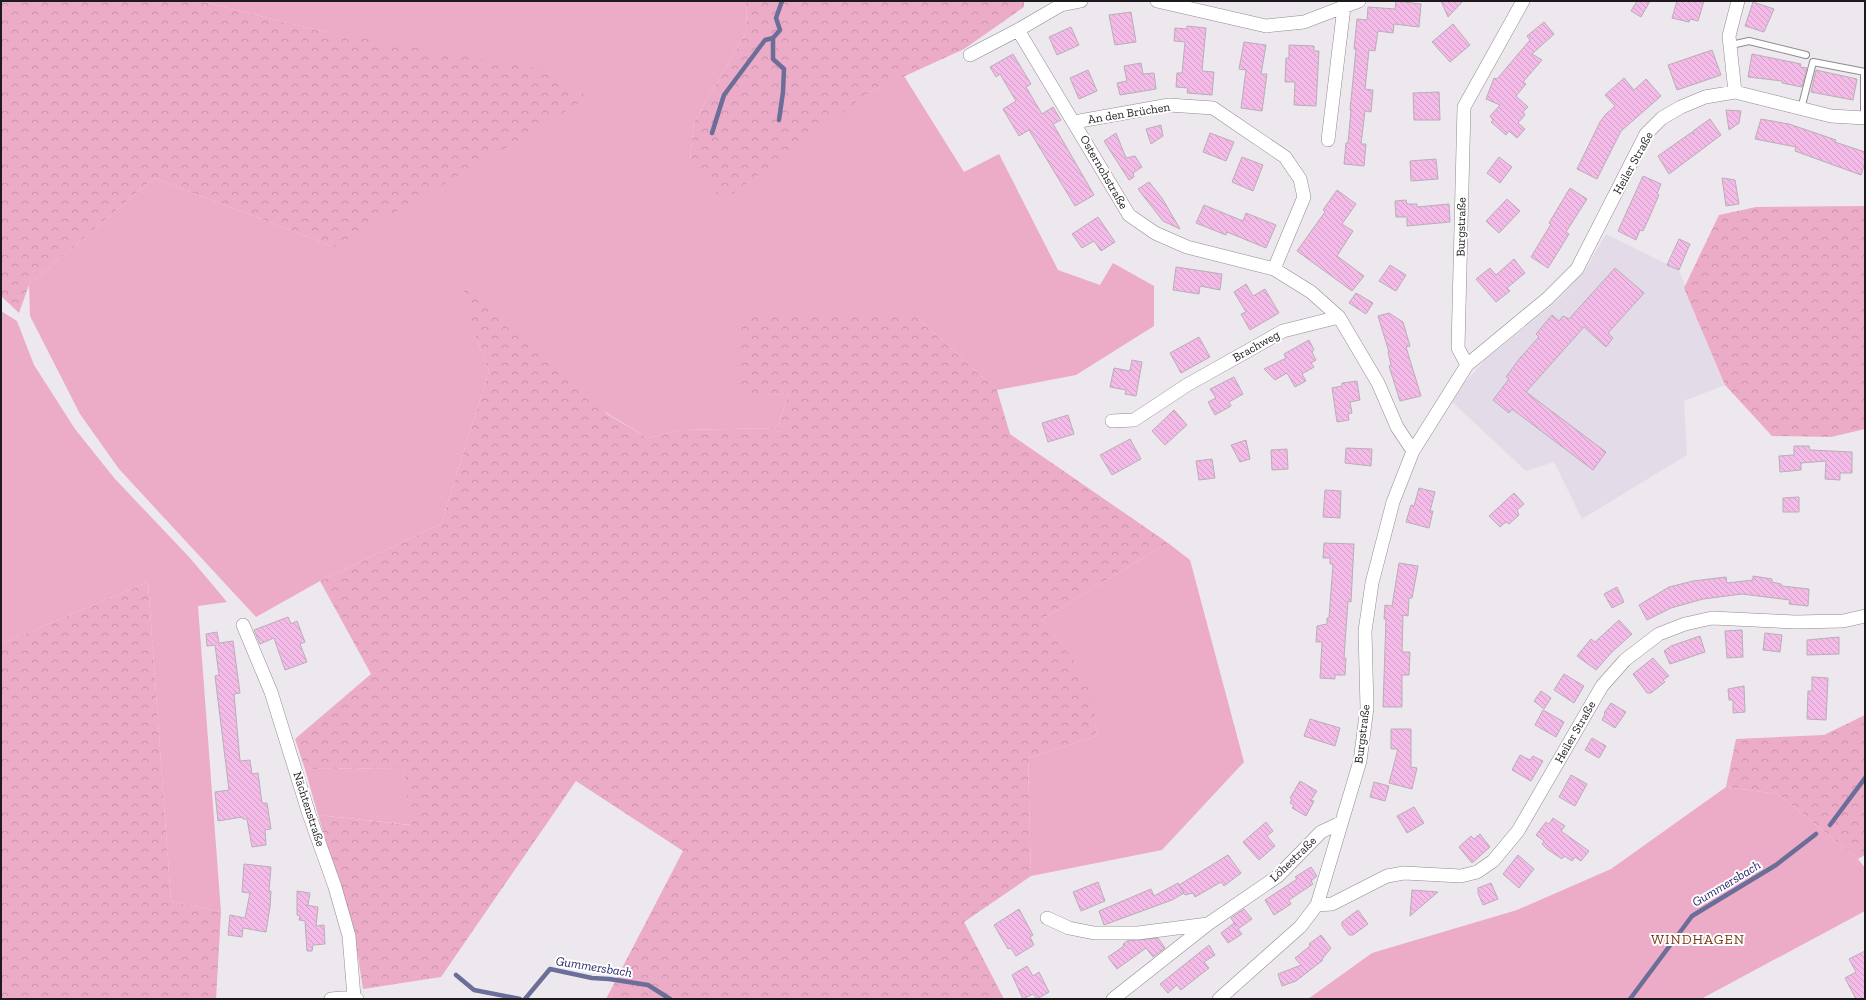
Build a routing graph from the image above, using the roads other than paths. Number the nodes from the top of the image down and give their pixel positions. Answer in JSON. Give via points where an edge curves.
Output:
{"nodes":[{"id":1,"x":1081,"y":1,"type":"edge"},
{"id":2,"x":1157,"y":1,"type":"edge"},
{"id":3,"x":1359,"y":1,"type":"edge"},
{"id":4,"x":1523,"y":1,"type":"edge"},
{"id":5,"x":1738,"y":1,"type":"edge"},
{"id":6,"x":1344,"y":7,"type":"junction"},
{"id":7,"x":1018,"y":30,"type":"junction"},
{"id":8,"x":1731,"y":45,"type":"junction"},
{"id":9,"x":970,"y":55,"type":"dead end"},
{"id":10,"x":1806,"y":55,"type":"dead end"},
{"id":11,"x":1864,"y":72,"type":"edge"},
{"id":12,"x":1735,"y":92,"type":"junction"},
{"id":13,"x":1801,"y":109,"type":"junction"},
{"id":14,"x":1865,"y":118,"type":"edge"},
{"id":15,"x":1074,"y":122,"type":"junction"},
{"id":16,"x":1328,"y":140,"type":"dead end"},
{"id":17,"x":1274,"y":269,"type":"junction"},
{"id":18,"x":1339,"y":317,"type":"junction"},
{"id":19,"x":1467,"y":365,"type":"junction"},
{"id":20,"x":1112,"y":421,"type":"dead end"},
{"id":21,"x":1413,"y":451,"type":"junction"},
{"id":22,"x":1865,"y":616,"type":"edge"},
{"id":23,"x":243,"y":625,"type":"dead end"},
{"id":24,"x":1340,"y":823,"type":"junction"},
{"id":25,"x":1317,"y":905,"type":"junction"},
{"id":26,"x":1047,"y":918,"type":"dead end"},
{"id":27,"x":1208,"y":924,"type":"junction"},
{"id":28,"x":355,"y":998,"type":"edge"},
{"id":29,"x":331,"y":999,"type":"edge"},
{"id":30,"x":1113,"y":999,"type":"edge"},
{"id":31,"x":1219,"y":999,"type":"edge"}],
"edges":[{"from":1,"to":7,"type":"street","via":[[1061,5]]},
{"from":2,"to":6,"type":"street","via":[[1266,26],[1304,22]]},
{"from":3,"to":6,"type":"street"},
{"from":4,"to":19,"type":"street","name":"Burgstraße","via":[[1464,107],[1458,348]]},
{"from":5,"to":8,"type":"street","via":[[1729,36]]},
{"from":6,"to":16,"type":"street"},
{"from":7,"to":9,"type":"street"},
{"from":7,"to":15,"type":"street","name":"Osternohstraße"},
{"from":8,"to":10,"type":"lane","via":[[1748,41]]},
{"from":8,"to":12,"type":"street"},
{"from":11,"to":13,"type":"lane","via":[[1813,62]]},
{"from":11,"to":14,"type":"lane"},
{"from":12,"to":13,"type":"street","name":"Heiler Straße"},
{"from":12,"to":19,"type":"street","name":"Heiler Straße","via":[[1705,97],[1662,118],[1646,134],[1577,269],[1548,298]]},
{"from":13,"to":14,"type":"street","name":"Heiler Straße","via":[[1831,116]]},
{"from":15,"to":17,"type":"street","name":"Osternohstraße","via":[[1129,215],[1154,234],[1188,247]]},
{"from":15,"to":17,"type":"street","name":"An den Brüchen","via":[[1169,105],[1213,108],[1279,152],[1300,178],[1304,197]]},
{"from":17,"to":18,"type":"street","name":"Osternohstraße","via":[[1311,292]]},
{"from":18,"to":20,"type":"street","name":"Brachweg","via":[[1283,331],[1187,385],[1134,420]]},
{"from":18,"to":21,"type":"street","via":[[1378,383],[1397,427]]},
{"from":19,"to":21,"type":"street","name":"Burgstraße"},
{"from":21,"to":24,"type":"street","name":"Burgstraße","via":[[1393,502],[1372,583],[1365,631],[1367,708],[1360,761]]},
{"from":22,"to":25,"type":"street","name":"Heiler Straße","via":[[1843,621],[1796,622],[1712,618],[1685,624],[1659,634],[1625,660],[1602,686],[1518,831],[1493,861],[1477,872],[1461,876],[1404,873],[1387,876],[1332,904]]},
{"from":23,"to":28,"type":"street","name":"Nächtenstraße","via":[[271,692],[309,814],[336,887],[349,936]]},
{"from":24,"to":25,"type":"street","name":"Burgstraße"},
{"from":24,"to":27,"type":"street","name":"Löhestraße","via":[[1321,832],[1278,876]]},
{"from":25,"to":31,"type":"street","name":"Burgstraße","via":[[1300,927]]},
{"from":26,"to":27,"type":"street","name":"Löhestraße","via":[[1068,928],[1094,933],[1138,933]]},
{"from":27,"to":30,"type":"street","name":"Löhestraße"},
{"from":28,"to":29,"type":"street","name":"Nächtenstraße"}]}
